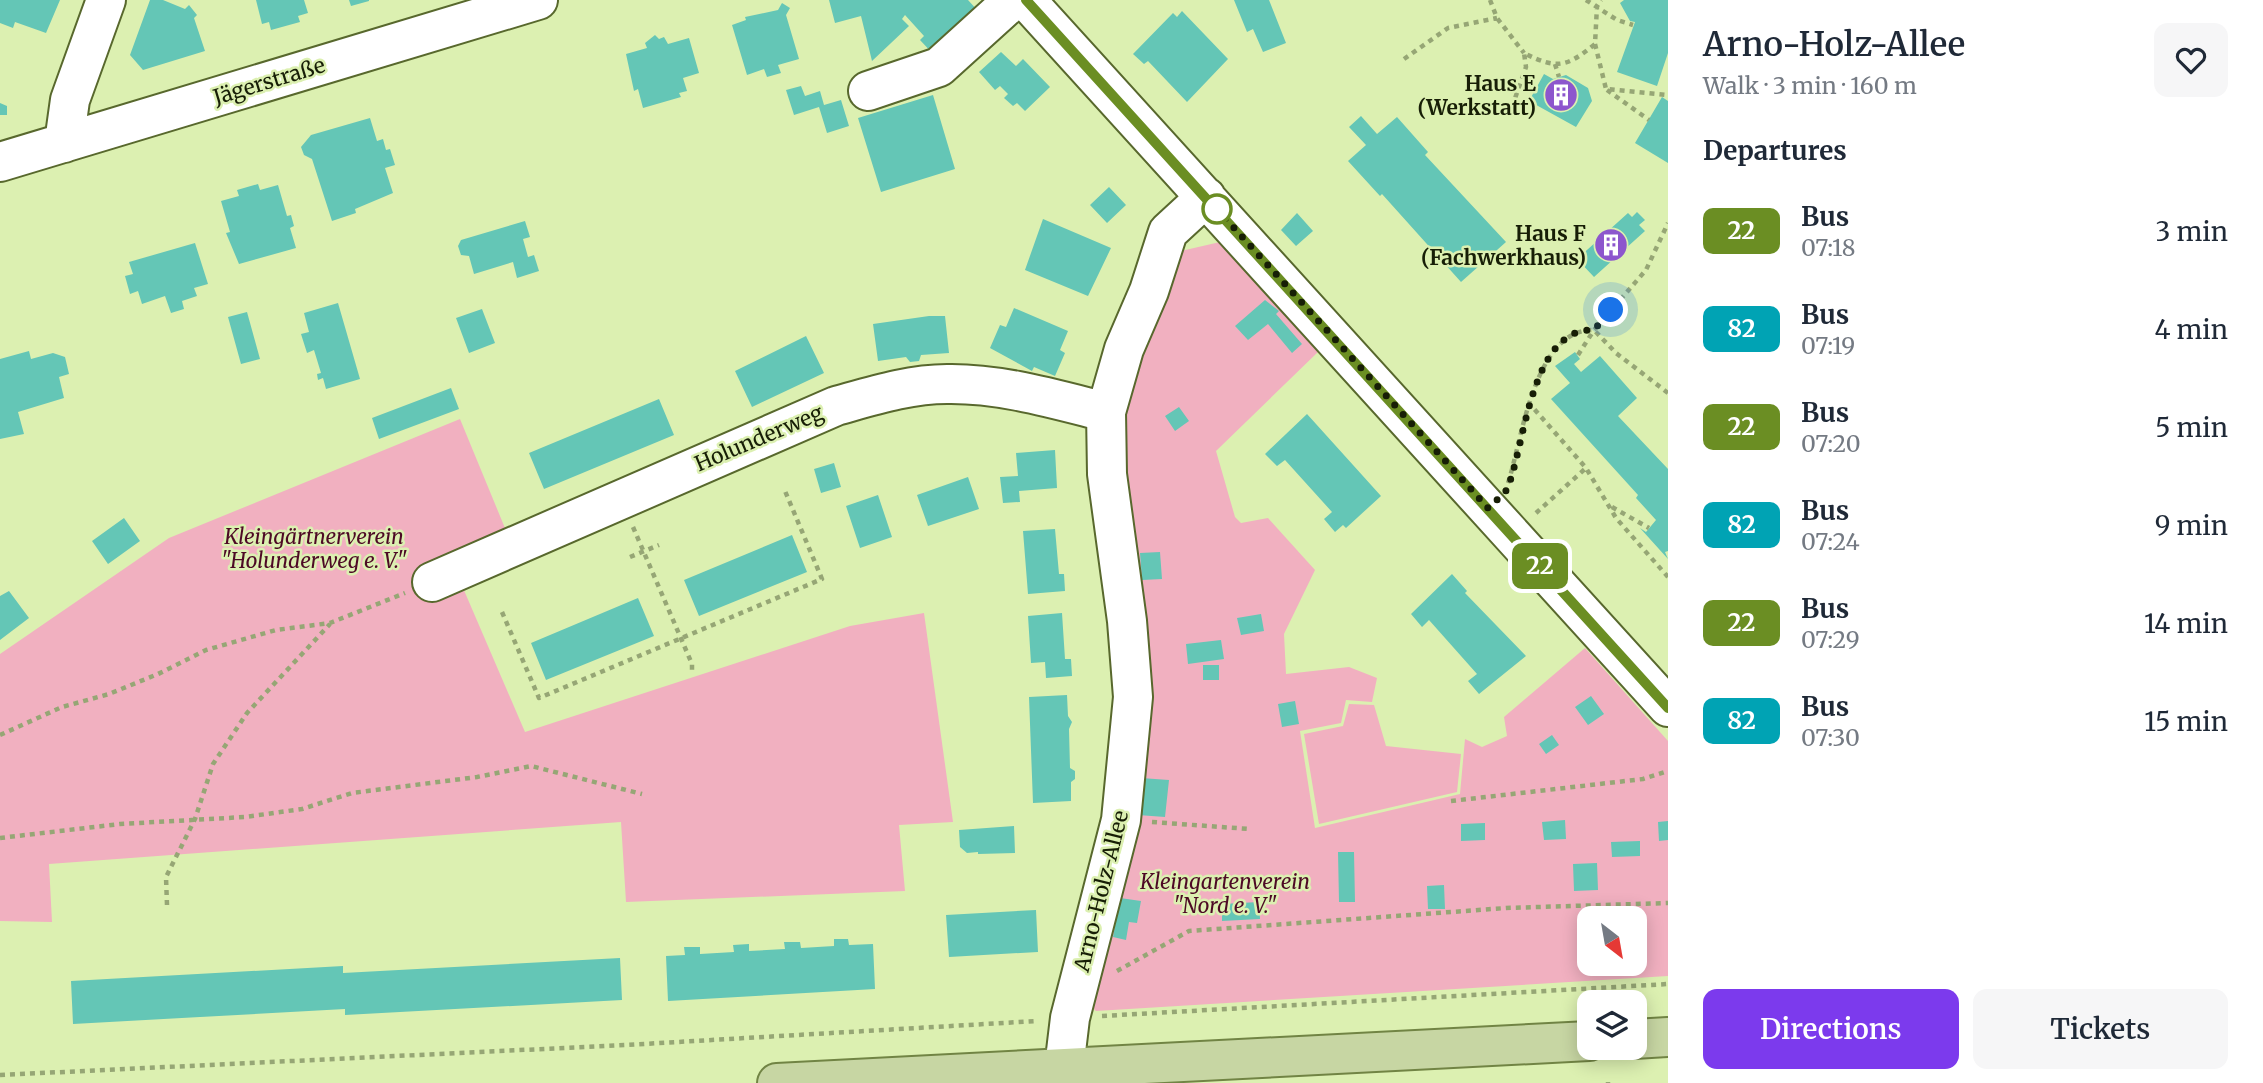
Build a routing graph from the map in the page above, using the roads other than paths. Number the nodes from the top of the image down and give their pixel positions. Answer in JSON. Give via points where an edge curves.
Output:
{"nodes":[{"id":1,"x":106,"y":0,"type":"edge"},
{"id":2,"x":538,"y":0,"type":"edge"},
{"id":3,"x":1013,"y":0,"type":"edge"},
{"id":4,"x":1026,"y":0,"type":"edge"},
{"id":5,"x":869,"y":91,"type":"dead end"},
{"id":6,"x":64,"y":143,"type":"junction"},
{"id":7,"x":0,"y":162,"type":"edge"},
{"id":8,"x":1206,"y":197,"type":"junction"},
{"id":9,"x":1106,"y":412,"type":"junction"},
{"id":10,"x":432,"y":582,"type":"road end"},
{"id":11,"x":1668,"y":708,"type":"edge"},
{"id":12,"x":1668,"y":1037,"type":"edge"},
{"id":13,"x":1647,"y":1038,"type":"edge"},
{"id":14,"x":1577,"y":1042,"type":"edge"},
{"id":15,"x":1064,"y":1068,"type":"junction"},
{"id":16,"x":777,"y":1083,"type":"edge"}],
"edges":[{"from":1,"to":6,"type":"street","via":[[69,100]]},
{"from":2,"to":6,"type":"street","name":"Jägerstraße"},
{"from":3,"to":5,"type":"street","via":[[939,67]]},
{"from":4,"to":8,"type":"street"},
{"from":6,"to":7,"type":"street","name":"Jägerstraße"},
{"from":8,"to":9,"type":"street","name":"Arno-Holz-Allee","via":[[1168,232]]},
{"from":8,"to":11,"type":"street"},
{"from":9,"to":10,"type":"street","name":"Holunderweg","via":[[1006,389],[947,384],[893,390],[836,406]]},
{"from":9,"to":15,"type":"street","name":"Arno-Holz-Allee","via":[[1107,474],[1133,697],[1121,820],[1070,1018]]},
{"from":12,"to":13,"type":"main road"},
{"from":14,"to":15,"type":"main road"},
{"from":15,"to":16,"type":"main road"}]}
